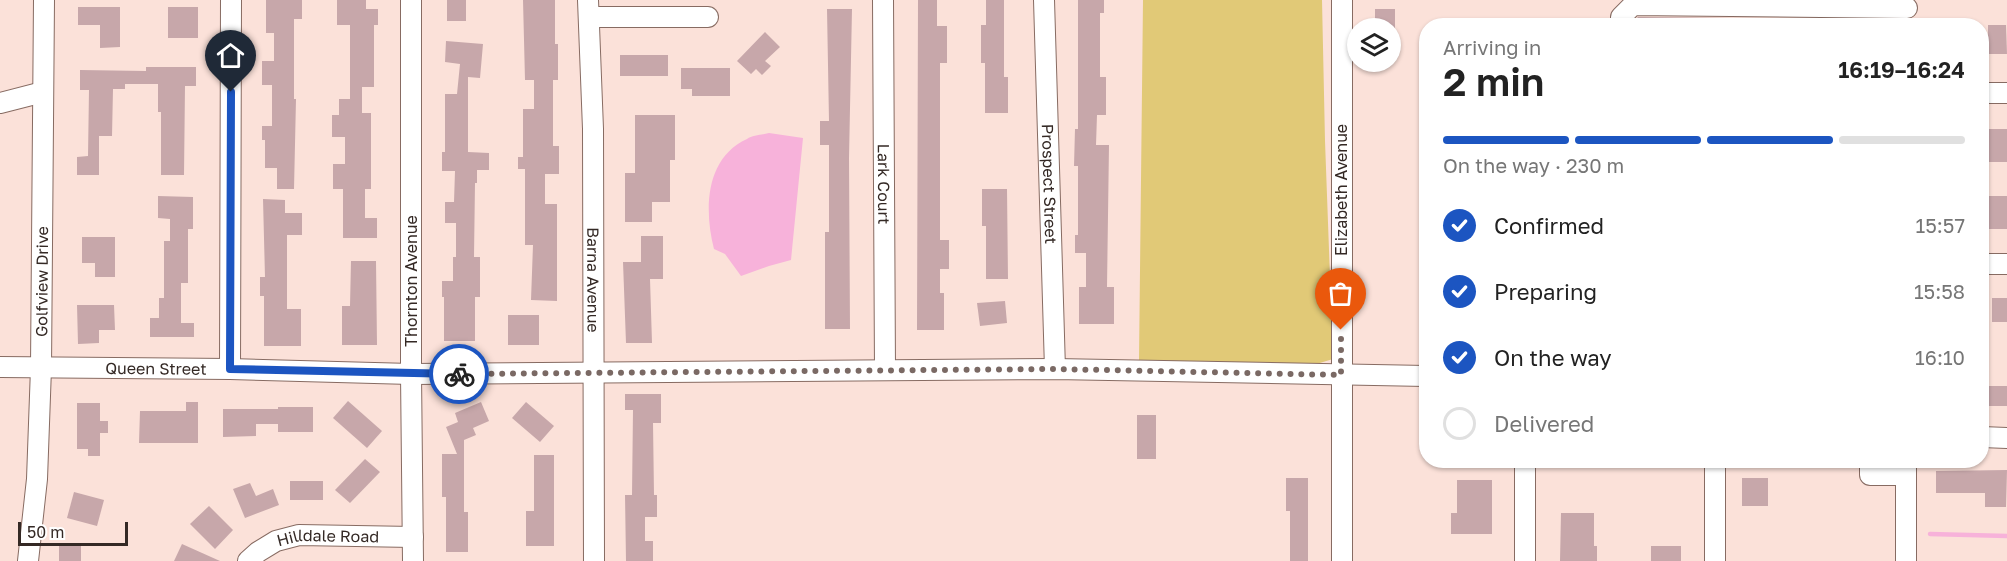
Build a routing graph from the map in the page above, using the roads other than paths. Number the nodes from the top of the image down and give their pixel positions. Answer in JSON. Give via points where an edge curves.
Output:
{"nodes":[{"id":1,"x":44,"y":0,"type":"edge"},
{"id":2,"x":231,"y":0,"type":"edge"},
{"id":3,"x":411,"y":0,"type":"edge"},
{"id":4,"x":883,"y":0,"type":"edge"},
{"id":5,"x":1044,"y":0,"type":"edge"},
{"id":6,"x":1341,"y":0,"type":"edge"},
{"id":7,"x":589,"y":9,"type":"edge"},
{"id":8,"x":1907,"y":11,"type":"edge"},
{"id":9,"x":708,"y":17,"type":"dead end"},
{"id":10,"x":1621,"y":18,"type":"edge"},
{"id":11,"x":44,"y":92,"type":"junction"},
{"id":12,"x":1989,"y":93,"type":"edge"},
{"id":13,"x":2007,"y":93,"type":"edge"},
{"id":14,"x":0,"y":102,"type":"edge"},
{"id":15,"x":1989,"y":264,"type":"edge"},
{"id":16,"x":2007,"y":264,"type":"edge"},
{"id":17,"x":0,"y":367,"type":"edge"},
{"id":18,"x":41,"y":368,"type":"junction"},
{"id":19,"x":230,"y":369,"type":"junction"},
{"id":20,"x":1055,"y":369,"type":"junction"},
{"id":21,"x":885,"y":370,"type":"junction"},
{"id":22,"x":595,"y":373,"type":"junction"},
{"id":23,"x":411,"y":374,"type":"junction"},
{"id":24,"x":1341,"y":375,"type":"junction"},
{"id":25,"x":1419,"y":376,"type":"edge"},
{"id":26,"x":1989,"y":437,"type":"edge"},
{"id":27,"x":2007,"y":438,"type":"edge"},
{"id":28,"x":1525,"y":468,"type":"edge"},
{"id":29,"x":1715,"y":468,"type":"edge"},
{"id":30,"x":1870,"y":468,"type":"edge"},
{"id":31,"x":1906,"y":468,"type":"edge"},
{"id":32,"x":413,"y":537,"type":"junction"},
{"id":33,"x":27,"y":561,"type":"edge"},
{"id":34,"x":248,"y":561,"type":"edge"},
{"id":35,"x":413,"y":561,"type":"edge"},
{"id":36,"x":594,"y":561,"type":"edge"},
{"id":37,"x":1342,"y":561,"type":"edge"},
{"id":38,"x":1525,"y":561,"type":"edge"},
{"id":39,"x":1715,"y":561,"type":"edge"},
{"id":40,"x":1906,"y":561,"type":"edge"}],
"edges":[{"from":1,"to":11,"type":"street","name":"Golfview Drive"},
{"from":2,"to":19,"type":"street"},
{"from":3,"to":23,"type":"street","name":"Thornton Avenue"},
{"from":4,"to":21,"type":"street","name":"Lark Court"},
{"from":5,"to":20,"type":"street","name":"Prospect Street"},
{"from":6,"to":24,"type":"street","name":"Elizabeth Avenue"},
{"from":7,"to":9,"type":"street"},
{"from":7,"to":22,"type":"street","name":"Barna Avenue"},
{"from":8,"to":10,"type":"street","via":[[1633,5]]},
{"from":11,"to":14,"type":"street"},
{"from":11,"to":18,"type":"street","name":"Golfview Drive"},
{"from":12,"to":13,"type":"street"},
{"from":15,"to":16,"type":"street"},
{"from":17,"to":18,"type":"street","name":"Queen Street"},
{"from":18,"to":19,"type":"street","name":"Queen Street"},
{"from":18,"to":33,"type":"street","name":"Golfview Drive","via":[[37,479]]},
{"from":19,"to":23,"type":"street","name":"Queen Street"},
{"from":20,"to":21,"type":"street","name":"Queen Street"},
{"from":20,"to":24,"type":"street","name":"Queen Street"},
{"from":21,"to":22,"type":"street","name":"Queen Street"},
{"from":22,"to":23,"type":"street","name":"Queen Street"},
{"from":22,"to":36,"type":"street","name":"Barna Avenue"},
{"from":23,"to":32,"type":"street","name":"Thornton Avenue"},
{"from":24,"to":25,"type":"street","name":"Queen Street"},
{"from":24,"to":37,"type":"street","name":"Elizabeth Avenue"},
{"from":26,"to":27,"type":"street"},
{"from":28,"to":38,"type":"street"},
{"from":29,"to":39,"type":"street"},
{"from":30,"to":31,"type":"street","via":[[1870,475]]},
{"from":31,"to":40,"type":"street"},
{"from":32,"to":34,"type":"street","name":"Hilldale Road","via":[[299,536],[276,542]]},
{"from":32,"to":35,"type":"street","name":"Thornton Avenue"}]}
